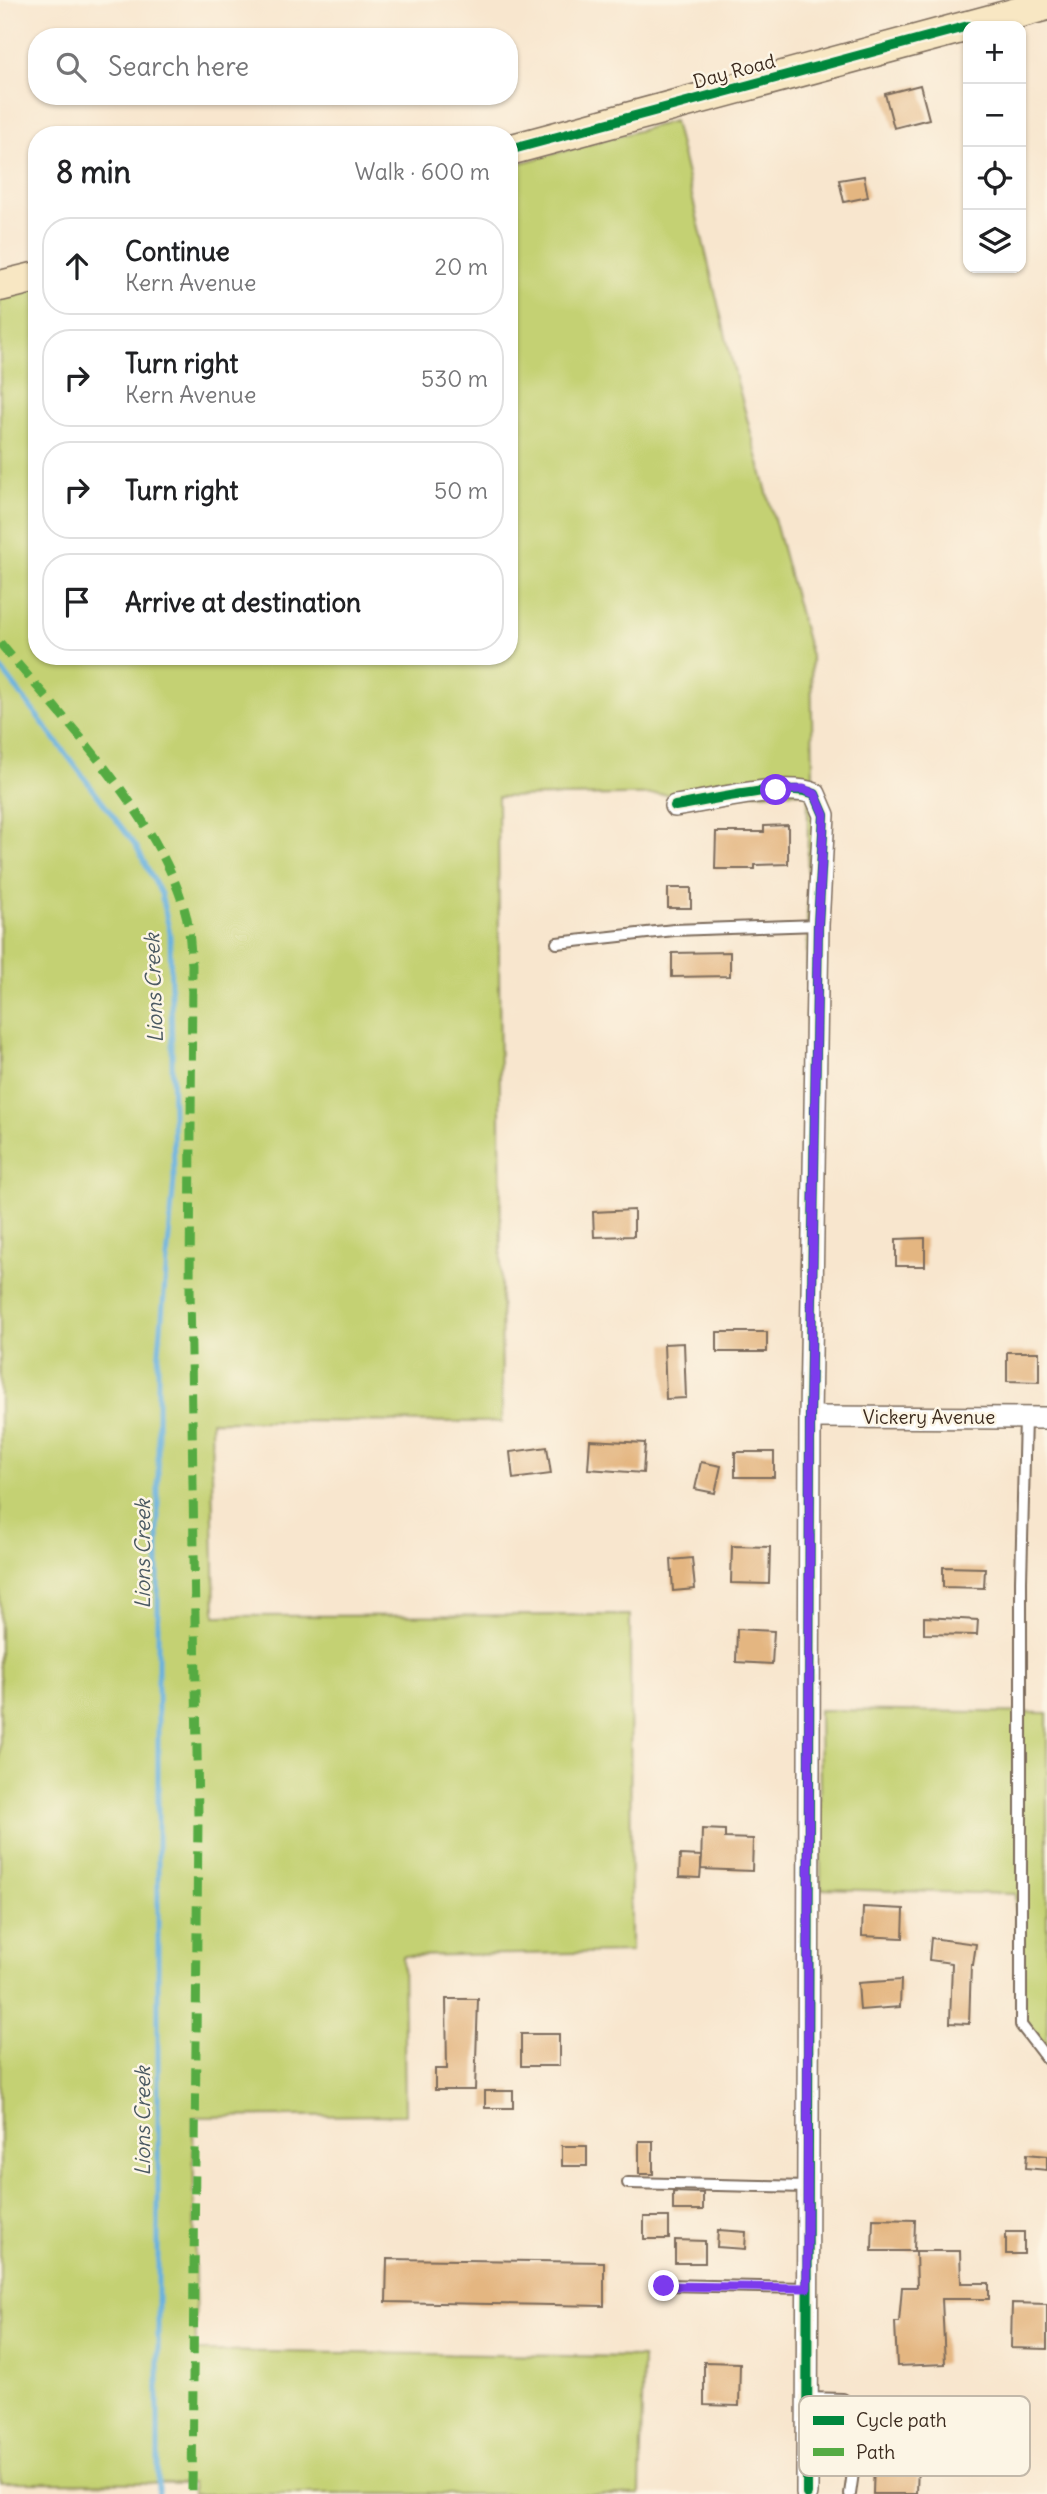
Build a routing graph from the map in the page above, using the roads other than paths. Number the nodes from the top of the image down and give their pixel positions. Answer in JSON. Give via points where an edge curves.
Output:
{"nodes":[{"id":1,"x":1047,"y":5,"type":"edge"},
{"id":2,"x":988,"y":21,"type":"edge"},
{"id":3,"x":963,"y":28,"type":"edge"},
{"id":4,"x":518,"y":148,"type":"edge"},
{"id":5,"x":28,"y":278,"type":"edge"},
{"id":6,"x":0,"y":286,"type":"edge"},
{"id":7,"x":674,"y":806,"type":"dead end"},
{"id":8,"x":818,"y":925,"type":"junction"},
{"id":9,"x":557,"y":943,"type":"dead end"},
{"id":10,"x":810,"y":1417,"type":"junction"},
{"id":11,"x":1025,"y":1417,"type":"junction"},
{"id":12,"x":1047,"y":1418,"type":"edge"},
{"id":13,"x":1047,"y":2059,"type":"edge"},
{"id":14,"x":628,"y":2183,"type":"dead end"},
{"id":15,"x":808,"y":2187,"type":"junction"},
{"id":16,"x":664,"y":2286,"type":"dead end"},
{"id":17,"x":807,"y":2288,"type":"junction"},
{"id":18,"x":807,"y":2396,"type":"edge"},
{"id":19,"x":807,"y":2476,"type":"edge"},
{"id":20,"x":853,"y":2476,"type":"edge"},
{"id":21,"x":807,"y":2494,"type":"edge"},
{"id":22,"x":850,"y":2494,"type":"edge"}],
"edges":[{"from":1,"to":2,"type":"street","name":"Day Road"},
{"from":3,"to":4,"type":"street","name":"Day Road"},
{"from":5,"to":6,"type":"street"},
{"from":7,"to":8,"type":"street","via":[[776,790],[803,789],[815,794],[824,815]]},
{"from":8,"to":9,"type":"lane","via":[[674,930]]},
{"from":8,"to":10,"type":"street"},
{"from":10,"to":11,"type":"street","name":"Vickery Avenue"},
{"from":10,"to":15,"type":"street"},
{"from":11,"to":12,"type":"street","name":"Vickery Avenue"},
{"from":11,"to":13,"type":"lane","via":[[1021,2025]]},
{"from":14,"to":15,"type":"lane"},
{"from":15,"to":17,"type":"street"},
{"from":16,"to":17,"type":"lane"},
{"from":17,"to":18,"type":"street"},
{"from":19,"to":21,"type":"street"},
{"from":20,"to":22,"type":"lane"}]}
